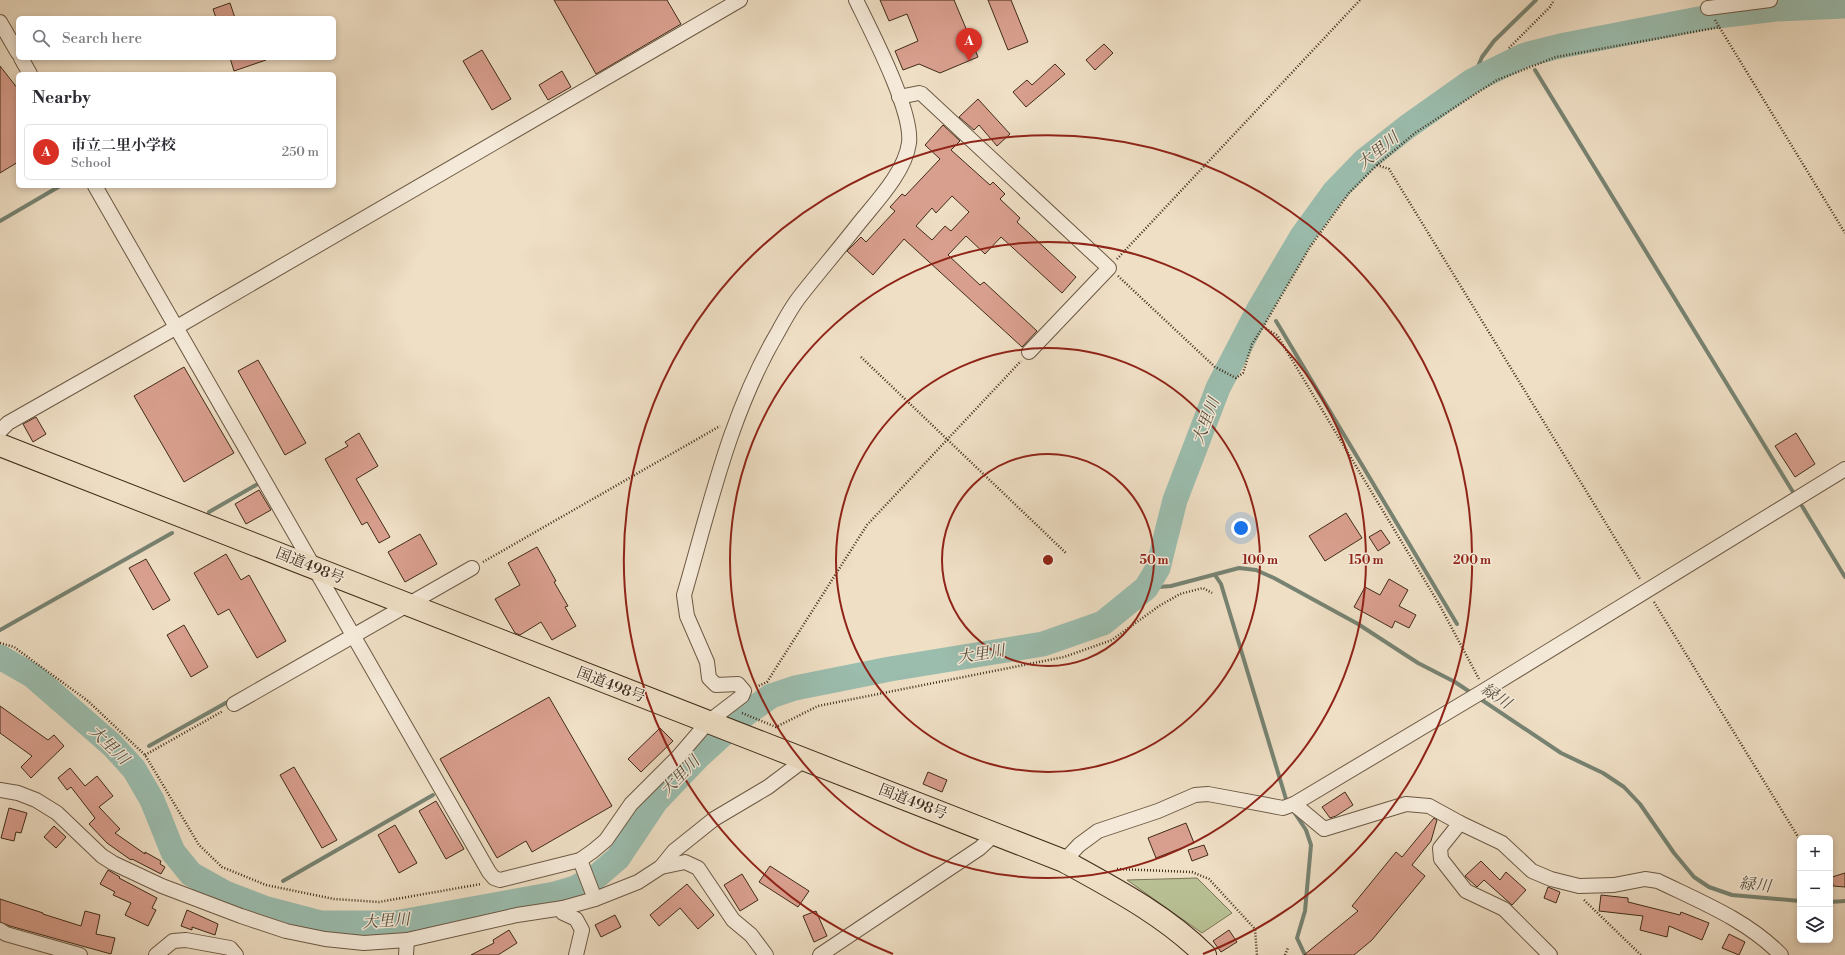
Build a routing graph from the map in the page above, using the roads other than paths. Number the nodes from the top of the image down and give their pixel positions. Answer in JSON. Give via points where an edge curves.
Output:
{"nodes":[{"id":1,"x":740,"y":0,"type":"edge"},
{"id":2,"x":856,"y":0,"type":"edge"},
{"id":3,"x":1770,"y":0,"type":"edge"},
{"id":4,"x":1708,"y":8,"type":"dead end"},
{"id":5,"x":0,"y":22,"type":"edge"},
{"id":6,"x":16,"y":50,"type":"edge"},
{"id":7,"x":22,"y":60,"type":"edge"},
{"id":8,"x":29,"y":72,"type":"edge"},
{"id":9,"x":899,"y":97,"type":"junction"},
{"id":10,"x":96,"y":188,"type":"edge"},
{"id":11,"x":177,"y":327,"type":"junction"},
{"id":12,"x":1029,"y":352,"type":"road end"},
{"id":13,"x":0,"y":431,"type":"edge"},
{"id":14,"x":0,"y":445,"type":"edge"},
{"id":15,"x":1845,"y":469,"type":"edge"},
{"id":16,"x":314,"y":567,"type":"junction"},
{"id":17,"x":472,"y":568,"type":"road end"},
{"id":18,"x":407,"y":605,"type":"junction"},
{"id":19,"x":353,"y":636,"type":"junction"},
{"id":20,"x":234,"y":704,"type":"road end"},
{"id":21,"x":708,"y":722,"type":"junction"},
{"id":22,"x":804,"y":760,"type":"junction"},
{"id":23,"x":0,"y":790,"type":"edge"},
{"id":24,"x":1289,"y":806,"type":"junction"},
{"id":25,"x":1460,"y":823,"type":"junction"},
{"id":26,"x":995,"y":834,"type":"junction"},
{"id":27,"x":580,"y":860,"type":"junction"},
{"id":28,"x":1064,"y":861,"type":"junction"},
{"id":29,"x":661,"y":867,"type":"junction"},
{"id":30,"x":594,"y":899,"type":"junction"},
{"id":31,"x":563,"y":908,"type":"junction"},
{"id":32,"x":0,"y":930,"type":"edge"},
{"id":33,"x":407,"y":940,"type":"junction"},
{"id":34,"x":80,"y":955,"type":"edge"},
{"id":35,"x":156,"y":955,"type":"edge"},
{"id":36,"x":236,"y":955,"type":"edge"},
{"id":37,"x":406,"y":955,"type":"edge"},
{"id":38,"x":576,"y":955,"type":"edge"},
{"id":39,"x":766,"y":955,"type":"edge"},
{"id":40,"x":820,"y":955,"type":"edge"},
{"id":41,"x":1205,"y":955,"type":"edge"},
{"id":42,"x":1550,"y":955,"type":"edge"},
{"id":43,"x":1781,"y":955,"type":"edge"}],
"edges":[{"from":1,"to":11,"type":"street"},
{"from":2,"to":9,"type":"street"},
{"from":3,"to":4,"type":"street"},
{"from":5,"to":6,"type":"street"},
{"from":7,"to":8,"type":"street"},
{"from":9,"to":12,"type":"street","via":[[922,94],[1109,268]]},
{"from":9,"to":21,"type":"street","via":[[908,125],[909,143],[903,164],[887,188],[796,302],[762,360],[737,416],[684,595],[687,616],[707,662],[708,678],[716,685],[738,684],[744,691],[742,696]]},
{"from":10,"to":11,"type":"street"},
{"from":11,"to":13,"type":"street","via":[[8,423]]},
{"from":11,"to":16,"type":"street"},
{"from":14,"to":16,"type":"highway","name":"国道498号"},
{"from":15,"to":24,"type":"street","via":[[1485,690]]},
{"from":16,"to":18,"type":"highway","name":"国道498号"},
{"from":16,"to":19,"type":"street"},
{"from":17,"to":18,"type":"street"},
{"from":18,"to":19,"type":"street"},
{"from":18,"to":21,"type":"highway","name":"国道498号"},
{"from":19,"to":20,"type":"street"},
{"from":19,"to":27,"type":"street","via":[[494,878],[500,880]]},
{"from":21,"to":22,"type":"highway","name":"国道498号","via":[[772,737]]},
{"from":21,"to":27,"type":"street","via":[[678,757],[631,804],[606,840]]},
{"from":22,"to":26,"type":"highway","name":"国道498号"},
{"from":22,"to":29,"type":"street","via":[[768,787],[714,819],[674,851]]},
{"from":23,"to":33,"type":"street","via":[[36,800],[57,814],[113,863],[162,886],[241,916],[286,931],[325,939],[364,943]]},
{"from":24,"to":25,"type":"street","via":[[1324,829],[1406,804],[1429,806]]},
{"from":24,"to":28,"type":"street","via":[[1208,794],[1195,795],[1158,811],[1098,831],[1079,845]]},
{"from":25,"to":42,"type":"street","via":[[1440,848],[1441,859],[1466,891],[1504,909]]},
{"from":25,"to":43,"type":"street","via":[[1502,842],[1532,871],[1551,879],[1579,886],[1614,885],[1646,879],[1658,881],[1732,918],[1769,942]]},
{"from":26,"to":28,"type":"highway","name":"国道498号"},
{"from":26,"to":40,"type":"street","via":[[980,848]]},
{"from":27,"to":30,"type":"street"},
{"from":28,"to":41,"type":"highway","name":"国道498号","via":[[1152,912],[1193,942]]},
{"from":29,"to":30,"type":"street","via":[[638,882]]},
{"from":29,"to":39,"type":"street","via":[[685,862],[698,868],[733,920],[750,935]]},
{"from":30,"to":31,"type":"street"},
{"from":31,"to":33,"type":"street","via":[[518,915]]},
{"from":31,"to":38,"type":"street","via":[[563,912],[576,919],[582,930]]},
{"from":32,"to":34,"type":"street","via":[[6,934]]},
{"from":33,"to":37,"type":"street"},
{"from":35,"to":36,"type":"street","via":[[173,941],[186,940],[230,948]]}]}
